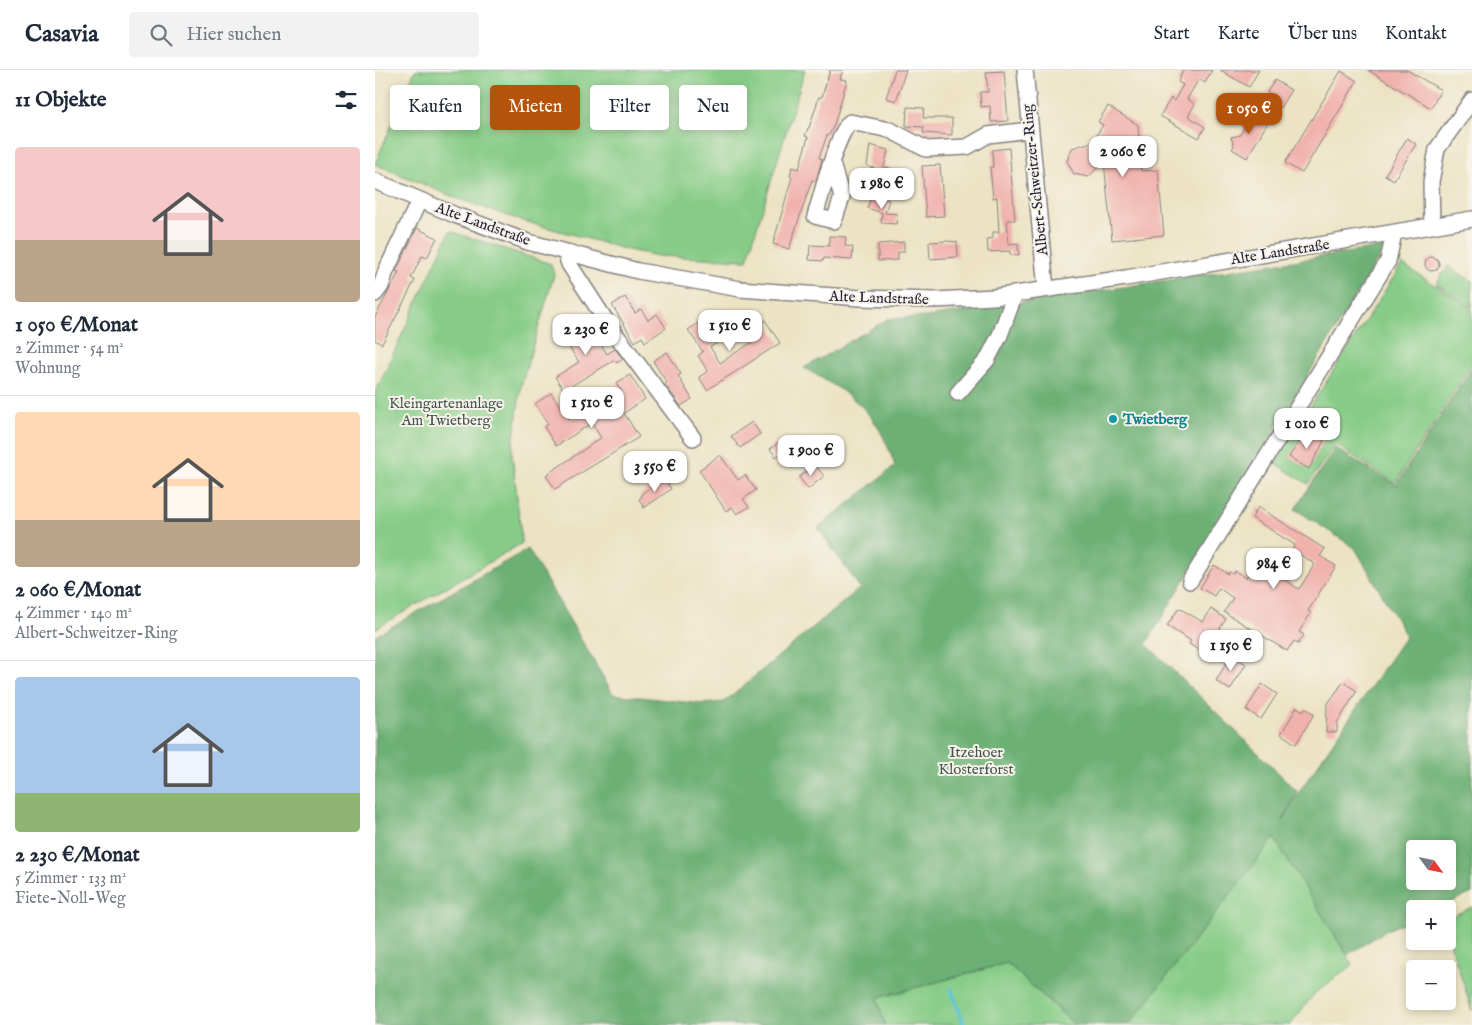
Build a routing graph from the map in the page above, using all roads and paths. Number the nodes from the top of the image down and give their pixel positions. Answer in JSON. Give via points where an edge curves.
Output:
{"nodes":[{"id":1,"x":1025,"y":70,"type":"edge"},
{"id":2,"x":1472,"y":100,"type":"edge"},
{"id":3,"x":1029,"y":130,"type":"junction"},
{"id":4,"x":832,"y":164,"type":"dead end"},
{"id":5,"x":375,"y":181,"type":"edge"},
{"id":6,"x":419,"y":200,"type":"junction"},
{"id":7,"x":1472,"y":219,"type":"edge"},
{"id":8,"x":1432,"y":226,"type":"junction"},
{"id":9,"x":1394,"y":233,"type":"junction"},
{"id":10,"x":565,"y":252,"type":"junction"},
{"id":11,"x":1046,"y":289,"type":"junction"},
{"id":12,"x":375,"y":294,"type":"edge"},
{"id":13,"x":1015,"y":294,"type":"junction"},
{"id":14,"x":958,"y":393,"type":"dead end"},
{"id":15,"x":693,"y":438,"type":"dead end"},
{"id":16,"x":1190,"y":581,"type":"dead end"}],
"edges":[{"from":1,"to":3,"type":"street","name":"Albert-Schweitzer-Ring"},
{"from":2,"to":8,"type":"street","via":[[1437,149],[1431,182]]},
{"from":3,"to":4,"type":"street","via":[[988,135],[967,147],[926,149],[890,130],[850,122],[843,131]]},
{"from":3,"to":11,"type":"street","name":"Albert-Schweitzer-Ring"},
{"from":5,"to":6,"type":"street","name":"Alte Landstraße"},
{"from":6,"to":10,"type":"street","name":"Alte Landstraße","via":[[528,242]]},
{"from":6,"to":12,"type":"street"},
{"from":7,"to":8,"type":"street","name":"Alte Landstraße"},
{"from":8,"to":9,"type":"street","name":"Alte Landstraße"},
{"from":9,"to":11,"type":"street","name":"Alte Landstraße"},
{"from":9,"to":16,"type":"street","via":[[1388,261]]},
{"from":10,"to":13,"type":"street","name":"Alte Landstraße","via":[[653,274],[748,290],[935,300]]},
{"from":10,"to":15,"type":"street","via":[[569,264],[608,324]]},
{"from":11,"to":13,"type":"street","name":"Alte Landstraße"},
{"from":13,"to":14,"type":"street","via":[[987,360]]}]}
